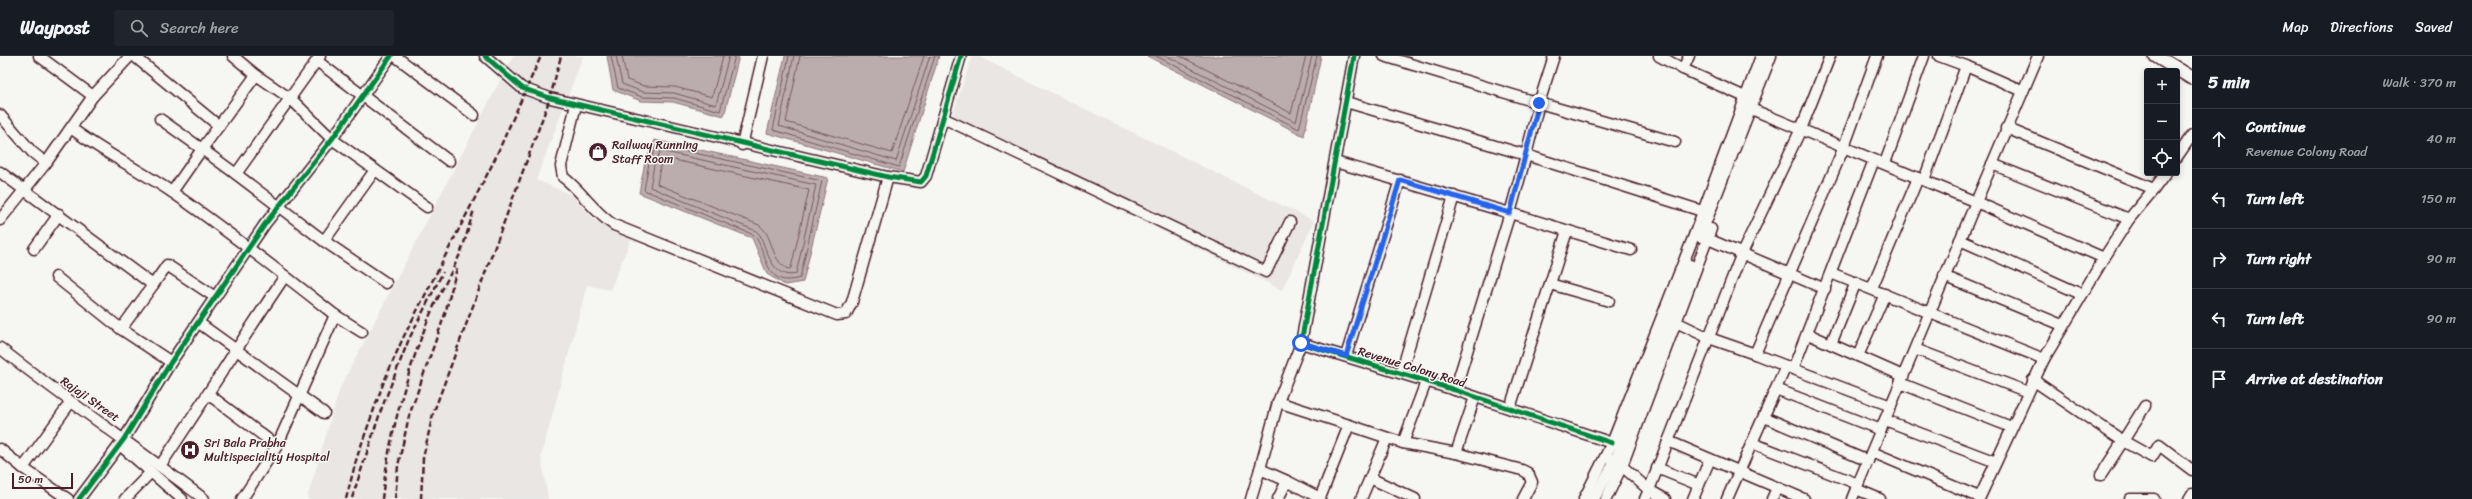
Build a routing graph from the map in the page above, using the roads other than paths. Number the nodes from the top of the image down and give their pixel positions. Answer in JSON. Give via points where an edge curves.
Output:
{"nodes":[{"id":1,"x":39,"y":56,"type":"edge"},
{"id":2,"x":130,"y":56,"type":"edge"},
{"id":3,"x":134,"y":56,"type":"edge"},
{"id":4,"x":233,"y":56,"type":"edge"},
{"id":5,"x":391,"y":56,"type":"edge"},
{"id":6,"x":395,"y":56,"type":"edge"},
{"id":7,"x":485,"y":56,"type":"edge"},
{"id":8,"x":763,"y":56,"type":"edge"},
{"id":9,"x":961,"y":56,"type":"edge"},
{"id":10,"x":1354,"y":56,"type":"edge"},
{"id":11,"x":1384,"y":56,"type":"edge"},
{"id":12,"x":1554,"y":56,"type":"edge"},
{"id":13,"x":1658,"y":56,"type":"edge"},
{"id":14,"x":1689,"y":56,"type":"edge"},
{"id":15,"x":1761,"y":56,"type":"edge"},
{"id":16,"x":1770,"y":56,"type":"edge"},
{"id":17,"x":1830,"y":56,"type":"edge"},
{"id":18,"x":1877,"y":56,"type":"edge"},
{"id":19,"x":1924,"y":56,"type":"edge"},
{"id":20,"x":1939,"y":56,"type":"edge"},
{"id":21,"x":2038,"y":56,"type":"edge"},
{"id":22,"x":2156,"y":56,"type":"edge"},
{"id":23,"x":318,"y":58,"type":"edge"},
{"id":24,"x":1966,"y":66,"type":"junction"},
{"id":25,"x":1683,"y":69,"type":"junction"},
{"id":26,"x":256,"y":75,"type":"junction"},
{"id":27,"x":2192,"y":78,"type":"edge"},
{"id":28,"x":2023,"y":91,"type":"junction"},
{"id":29,"x":93,"y":96,"type":"junction"},
{"id":30,"x":362,"y":96,"type":"junction"},
{"id":31,"x":291,"y":99,"type":"junction"},
{"id":32,"x":1346,"y":102,"type":"junction"},
{"id":33,"x":1539,"y":103,"type":"junction"},
{"id":34,"x":576,"y":106,"type":"junction"},
{"id":35,"x":1746,"y":106,"type":"junction"},
{"id":36,"x":0,"y":115,"type":"edge"},
{"id":37,"x":474,"y":115,"type":"dead end"},
{"id":38,"x":943,"y":118,"type":"junction"},
{"id":39,"x":160,"y":119,"type":"dead end"},
{"id":40,"x":219,"y":126,"type":"junction"},
{"id":41,"x":71,"y":128,"type":"junction"},
{"id":42,"x":2006,"y":128,"type":"junction"},
{"id":43,"x":1801,"y":129,"type":"junction"},
{"id":44,"x":2192,"y":135,"type":"edge"},
{"id":45,"x":332,"y":138,"type":"junction"},
{"id":46,"x":1675,"y":142,"type":"dead end"},
{"id":47,"x":742,"y":145,"type":"junction"},
{"id":48,"x":1844,"y":147,"type":"junction"},
{"id":49,"x":202,"y":149,"type":"junction"},
{"id":50,"x":2180,"y":152,"type":"edge"},
{"id":51,"x":1526,"y":155,"type":"junction"},
{"id":52,"x":1874,"y":160,"type":"junction"},
{"id":53,"x":449,"y":161,"type":"dead end"},
{"id":54,"x":1335,"y":162,"type":"junction"},
{"id":55,"x":46,"y":163,"type":"junction"},
{"id":56,"x":1884,"y":164,"type":"junction"},
{"id":57,"x":1992,"y":164,"type":"junction"},
{"id":58,"x":375,"y":170,"type":"junction"},
{"id":59,"x":0,"y":172,"type":"edge"},
{"id":60,"x":236,"y":174,"type":"junction"},
{"id":61,"x":2164,"y":176,"type":"edge"},
{"id":62,"x":888,"y":178,"type":"junction"},
{"id":63,"x":1921,"y":179,"type":"junction"},
{"id":64,"x":1400,"y":180,"type":"junction"},
{"id":65,"x":2154,"y":189,"type":"junction"},
{"id":66,"x":23,"y":190,"type":"junction"},
{"id":67,"x":172,"y":192,"type":"junction"},
{"id":68,"x":1454,"y":196,"type":"junction"},
{"id":69,"x":1976,"y":202,"type":"junction"},
{"id":70,"x":278,"y":206,"type":"junction"},
{"id":71,"x":427,"y":207,"type":"dead end"},
{"id":72,"x":1702,"y":211,"type":"junction"},
{"id":73,"x":1510,"y":213,"type":"junction"},
{"id":74,"x":59,"y":214,"type":"junction"},
{"id":75,"x":2129,"y":219,"type":"junction"},
{"id":76,"x":0,"y":220,"type":"edge"},
{"id":77,"x":1290,"y":222,"type":"dead end"},
{"id":78,"x":1567,"y":231,"type":"junction"},
{"id":79,"x":1704,"y":237,"type":"junction"},
{"id":80,"x":1960,"y":240,"type":"junction"},
{"id":81,"x":324,"y":241,"type":"junction"},
{"id":82,"x":34,"y":249,"type":"dead end"},
{"id":83,"x":248,"y":249,"type":"junction"},
{"id":84,"x":1630,"y":250,"type":"dead end"},
{"id":85,"x":1742,"y":253,"type":"junction"},
{"id":86,"x":2104,"y":258,"type":"junction"},
{"id":87,"x":1788,"y":272,"type":"junction"},
{"id":88,"x":1831,"y":273,"type":"junction"},
{"id":89,"x":285,"y":276,"type":"junction"},
{"id":90,"x":1944,"y":276,"type":"junction"},
{"id":91,"x":56,"y":277,"type":"dead end"},
{"id":92,"x":1856,"y":282,"type":"junction"},
{"id":93,"x":386,"y":283,"type":"dead end"},
{"id":94,"x":1550,"y":284,"type":"junction"},
{"id":95,"x":153,"y":285,"type":"junction"},
{"id":96,"x":1872,"y":288,"type":"junction"},
{"id":97,"x":1825,"y":289,"type":"junction"},
{"id":98,"x":1885,"y":294,"type":"junction"},
{"id":99,"x":2081,"y":294,"type":"junction"},
{"id":100,"x":215,"y":297,"type":"junction"},
{"id":101,"x":1609,"y":301,"type":"dead end"},
{"id":102,"x":1930,"y":312,"type":"junction"},
{"id":103,"x":335,"y":315,"type":"junction"},
{"id":104,"x":1669,"y":319,"type":"junction"},
{"id":105,"x":199,"y":323,"type":"junction"},
{"id":106,"x":2062,"y":325,"type":"junction"},
{"id":107,"x":121,"y":329,"type":"junction"},
{"id":108,"x":362,"y":332,"type":"dead end"},
{"id":109,"x":1808,"y":334,"type":"junction"},
{"id":110,"x":1709,"y":338,"type":"junction"},
{"id":111,"x":1301,"y":343,"type":"junction"},
{"id":112,"x":1831,"y":344,"type":"junction"},
{"id":113,"x":0,"y":348,"type":"edge"},
{"id":114,"x":1915,"y":349,"type":"junction"},
{"id":115,"x":235,"y":350,"type":"junction"},
{"id":116,"x":1755,"y":354,"type":"junction"},
{"id":117,"x":1346,"y":356,"type":"junction"},
{"id":118,"x":1858,"y":356,"type":"junction"},
{"id":119,"x":2044,"y":359,"type":"junction"},
{"id":120,"x":171,"y":362,"type":"junction"},
{"id":121,"x":1790,"y":368,"type":"junction"},
{"id":122,"x":1400,"y":373,"type":"junction"},
{"id":123,"x":1902,"y":380,"type":"junction"},
{"id":124,"x":2034,"y":380,"type":"junction"},
{"id":125,"x":1426,"y":382,"type":"junction"},
{"id":126,"x":1776,"y":389,"type":"junction"},
{"id":127,"x":1455,"y":390,"type":"junction"},
{"id":128,"x":2028,"y":392,"type":"junction"},
{"id":129,"x":208,"y":394,"type":"junction"},
{"id":130,"x":299,"y":395,"type":"junction"},
{"id":131,"x":1475,"y":397,"type":"junction"},
{"id":132,"x":1278,"y":402,"type":"junction"},
{"id":133,"x":70,"y":403,"type":"junction"},
{"id":134,"x":1891,"y":406,"type":"junction"},
{"id":135,"x":2146,"y":406,"type":"dead end"},
{"id":136,"x":1510,"y":408,"type":"junction"},
{"id":137,"x":324,"y":413,"type":"dead end"},
{"id":138,"x":1764,"y":417,"type":"junction"},
{"id":139,"x":1885,"y":420,"type":"junction"},
{"id":140,"x":1349,"y":425,"type":"junction"},
{"id":141,"x":2011,"y":427,"type":"junction"},
{"id":142,"x":1881,"y":430,"type":"junction"},
{"id":143,"x":1387,"y":438,"type":"junction"},
{"id":144,"x":1668,"y":441,"type":"junction"},
{"id":145,"x":2123,"y":441,"type":"junction"},
{"id":146,"x":122,"y":442,"type":"junction"},
{"id":147,"x":1403,"y":443,"type":"junction"},
{"id":148,"x":1612,"y":443,"type":"junction"},
{"id":149,"x":1752,"y":443,"type":"junction"},
{"id":150,"x":277,"y":446,"type":"junction"},
{"id":151,"x":0,"y":449,"type":"edge"},
{"id":152,"x":1456,"y":453,"type":"junction"},
{"id":153,"x":1870,"y":456,"type":"junction"},
{"id":154,"x":1710,"y":459,"type":"junction"},
{"id":155,"x":1614,"y":461,"type":"junction"},
{"id":156,"x":1996,"y":462,"type":"junction"},
{"id":157,"x":2190,"y":464,"type":"edge"},
{"id":158,"x":160,"y":466,"type":"junction"},
{"id":159,"x":23,"y":468,"type":"junction"},
{"id":160,"x":1657,"y":468,"type":"junction"},
{"id":161,"x":1260,"y":469,"type":"junction"},
{"id":162,"x":1739,"y":471,"type":"junction"},
{"id":163,"x":151,"y":472,"type":"junction"},
{"id":164,"x":2101,"y":475,"type":"dead end"},
{"id":165,"x":1370,"y":478,"type":"junction"},
{"id":166,"x":1287,"y":481,"type":"junction"},
{"id":167,"x":1699,"y":485,"type":"junction"},
{"id":168,"x":1857,"y":486,"type":"junction"},
{"id":169,"x":1777,"y":488,"type":"junction"},
{"id":170,"x":2192,"y":494,"type":"edge"},
{"id":171,"x":1647,"y":495,"type":"edge"},
{"id":172,"x":1979,"y":498,"type":"edge"},
{"id":173,"x":68,"y":499,"type":"edge"},
{"id":174,"x":79,"y":499,"type":"edge"},
{"id":175,"x":125,"y":499,"type":"edge"},
{"id":176,"x":182,"y":499,"type":"edge"},
{"id":177,"x":203,"y":499,"type":"edge"},
{"id":178,"x":242,"y":499,"type":"edge"},
{"id":179,"x":1251,"y":499,"type":"edge"},
{"id":180,"x":1278,"y":499,"type":"edge"},
{"id":181,"x":1321,"y":499,"type":"edge"},
{"id":182,"x":1361,"y":499,"type":"edge"},
{"id":183,"x":1415,"y":499,"type":"edge"},
{"id":184,"x":1523,"y":499,"type":"edge"},
{"id":185,"x":1584,"y":499,"type":"edge"},
{"id":186,"x":1594,"y":499,"type":"edge"},
{"id":187,"x":1606,"y":499,"type":"edge"},
{"id":188,"x":1665,"y":499,"type":"edge"},
{"id":189,"x":1693,"y":499,"type":"edge"},
{"id":190,"x":1727,"y":499,"type":"edge"},
{"id":191,"x":1772,"y":499,"type":"edge"},
{"id":192,"x":1802,"y":499,"type":"edge"},
{"id":193,"x":1852,"y":499,"type":"edge"},
{"id":194,"x":1880,"y":499,"type":"edge"},
{"id":195,"x":2130,"y":499,"type":"edge"},
{"id":196,"x":2151,"y":499,"type":"edge"},
{"id":197,"x":2154,"y":499,"type":"edge"},
{"id":198,"x":2188,"y":499,"type":"edge"}],
"edges":[{"from":1,"to":29,"type":"street"},
{"from":2,"to":29,"type":"street"},
{"from":3,"to":40,"type":"street"},
{"from":4,"to":26,"type":"street"},
{"from":5,"to":30,"type":"street"},
{"from":6,"to":37,"type":"street"},
{"from":7,"to":34,"type":"street","via":[[522,88]]},
{"from":8,"to":47,"type":"street"},
{"from":9,"to":38,"type":"street"},
{"from":10,"to":32,"type":"street"},
{"from":11,"to":33,"type":"street"},
{"from":12,"to":33,"type":"street"},
{"from":13,"to":25,"type":"street"},
{"from":14,"to":25,"type":"street"},
{"from":15,"to":35,"type":"street"},
{"from":16,"to":35,"type":"street"},
{"from":17,"to":43,"type":"street"},
{"from":18,"to":48,"type":"street"},
{"from":19,"to":56,"type":"street"},
{"from":20,"to":24,"type":"street"},
{"from":21,"to":28,"type":"street"},
{"from":22,"to":27,"type":"main road"},
{"from":23,"to":30,"type":"street"},
{"from":23,"to":31,"type":"street"},
{"from":24,"to":28,"type":"street"},
{"from":24,"to":63,"type":"street"},
{"from":25,"to":35,"type":"street"},
{"from":26,"to":31,"type":"street"},
{"from":26,"to":40,"type":"street"},
{"from":28,"to":42,"type":"street"},
{"from":29,"to":41,"type":"street"},
{"from":30,"to":45,"type":"street"},
{"from":30,"to":53,"type":"street"},
{"from":31,"to":45,"type":"street"},
{"from":31,"to":60,"type":"street"},
{"from":32,"to":51,"type":"street"},
{"from":32,"to":54,"type":"street"},
{"from":33,"to":46,"type":"street"},
{"from":33,"to":51,"type":"street"},
{"from":34,"to":47,"type":"street"},
{"from":34,"to":62,"type":"street","via":[[561,166],[563,177],[579,190],[600,216],[614,226],[837,315],[846,314],[852,302]]},
{"from":35,"to":43,"type":"street"},
{"from":35,"to":72,"type":"street"},
{"from":35,"to":79,"type":"street"},
{"from":36,"to":55,"type":"street","via":[[32,152]]},
{"from":38,"to":62,"type":"street","via":[[926,176],[921,182]]},
{"from":38,"to":77,"type":"street","via":[[1266,272]]},
{"from":39,"to":49,"type":"street"},
{"from":40,"to":49,"type":"street"},
{"from":41,"to":55,"type":"street"},
{"from":41,"to":67,"type":"street","via":[[105,152],[130,164]]},
{"from":42,"to":57,"type":"street"},
{"from":42,"to":65,"type":"street"},
{"from":43,"to":48,"type":"street"},
{"from":43,"to":85,"type":"street"},
{"from":44,"to":50,"type":"street"},
{"from":45,"to":58,"type":"street"},
{"from":45,"to":70,"type":"street"},
{"from":47,"to":62,"type":"street"},
{"from":48,"to":52,"type":"street"},
{"from":48,"to":87,"type":"street"},
{"from":49,"to":60,"type":"street"},
{"from":49,"to":67,"type":"street"},
{"from":51,"to":72,"type":"street"},
{"from":51,"to":73,"type":"street"},
{"from":52,"to":56,"type":"street"},
{"from":52,"to":88,"type":"street"},
{"from":54,"to":64,"type":"street"},
{"from":54,"to":111,"type":"street"},
{"from":55,"to":66,"type":"street"},
{"from":56,"to":63,"type":"street"},
{"from":57,"to":69,"type":"street"},
{"from":57,"to":75,"type":"street"},
{"from":58,"to":71,"type":"street"},
{"from":58,"to":81,"type":"street"},
{"from":59,"to":66,"type":"street"},
{"from":60,"to":70,"type":"street"},
{"from":61,"to":65,"type":"street"},
{"from":63,"to":69,"type":"street"},
{"from":63,"to":96,"type":"street"},
{"from":64,"to":68,"type":"street"},
{"from":64,"to":117,"type":"street"},
{"from":65,"to":75,"type":"street"},
{"from":66,"to":74,"type":"street"},
{"from":66,"to":76,"type":"street"},
{"from":67,"to":83,"type":"street"},
{"from":68,"to":73,"type":"street"},
{"from":68,"to":122,"type":"street"},
{"from":69,"to":80,"type":"street"},
{"from":69,"to":86,"type":"street"},
{"from":70,"to":81,"type":"street"},
{"from":70,"to":83,"type":"street"},
{"from":72,"to":104,"type":"street"},
{"from":73,"to":78,"type":"street"},
{"from":73,"to":127,"type":"street"},
{"from":74,"to":82,"type":"street"},
{"from":74,"to":95,"type":"street"},
{"from":75,"to":86,"type":"street"},
{"from":78,"to":84,"type":"street"},
{"from":78,"to":94,"type":"street"},
{"from":79,"to":85,"type":"street"},
{"from":79,"to":104,"type":"street"},
{"from":80,"to":90,"type":"street"},
{"from":80,"to":99,"type":"street"},
{"from":81,"to":93,"type":"street"},
{"from":83,"to":89,"type":"street"},
{"from":83,"to":100,"type":"street"},
{"from":85,"to":87,"type":"street"},
{"from":85,"to":110,"type":"street"},
{"from":86,"to":99,"type":"street"},
{"from":87,"to":97,"type":"street"},
{"from":87,"to":116,"type":"street"},
{"from":88,"to":92,"type":"street"},
{"from":88,"to":97,"type":"street"},
{"from":89,"to":103,"type":"street"},
{"from":89,"to":115,"type":"street"},
{"from":90,"to":102,"type":"street"},
{"from":90,"to":106,"type":"street"},
{"from":91,"to":107,"type":"street"},
{"from":92,"to":96,"type":"street"},
{"from":92,"to":112,"type":"street"},
{"from":94,"to":101,"type":"street"},
{"from":94,"to":136,"type":"street"},
{"from":95,"to":100,"type":"street","via":[[167,265]]},
{"from":95,"to":107,"type":"street"},
{"from":96,"to":98,"type":"street"},
{"from":97,"to":109,"type":"street"},
{"from":98,"to":102,"type":"street"},
{"from":98,"to":118,"type":"street"},
{"from":99,"to":106,"type":"street"},
{"from":100,"to":105,"type":"street"},
{"from":102,"to":114,"type":"street"},
{"from":102,"to":119,"type":"street"},
{"from":103,"to":108,"type":"street"},
{"from":103,"to":130,"type":"street"},
{"from":104,"to":110,"type":"street"},
{"from":104,"to":148,"type":"street"},
{"from":104,"to":155,"type":"street"},
{"from":105,"to":115,"type":"street"},
{"from":105,"to":120,"type":"street"},
{"from":106,"to":119,"type":"street"},
{"from":107,"to":120,"type":"street"},
{"from":109,"to":112,"type":"street"},
{"from":109,"to":121,"type":"street"},
{"from":110,"to":116,"type":"street"},
{"from":110,"to":144,"type":"street"},
{"from":111,"to":117,"type":"street","name":"Revenue Colony Road"},
{"from":111,"to":132,"type":"street"},
{"from":112,"to":118,"type":"street"},
{"from":113,"to":133,"type":"street","name":"Rajaji Street"},
{"from":114,"to":123,"type":"street"},
{"from":114,"to":128,"type":"street"},
{"from":115,"to":129,"type":"street"},
{"from":115,"to":130,"type":"street"},
{"from":116,"to":121,"type":"street"},
{"from":117,"to":122,"type":"street","name":"Revenue Colony Road"},
{"from":118,"to":123,"type":"street"},
{"from":119,"to":124,"type":"street"},
{"from":120,"to":146,"type":"street"},
{"from":121,"to":126,"type":"street"},
{"from":121,"to":134,"type":"street"},
{"from":122,"to":125,"type":"street","name":"Revenue Colony Road"},
{"from":123,"to":134,"type":"street"},
{"from":123,"to":141,"type":"street"},
{"from":124,"to":128,"type":"street"},
{"from":124,"to":145,"type":"street"},
{"from":125,"to":127,"type":"street","name":"Revenue Colony Road"},
{"from":125,"to":147,"type":"street"},
{"from":126,"to":138,"type":"street"},
{"from":126,"to":142,"type":"street"},
{"from":127,"to":131,"type":"street","name":"Revenue Colony Road"},
{"from":128,"to":141,"type":"street"},
{"from":129,"to":150,"type":"street"},
{"from":129,"to":158,"type":"street"},
{"from":130,"to":137,"type":"street"},
{"from":130,"to":150,"type":"street"},
{"from":131,"to":136,"type":"street","name":"Revenue Colony Road"},
{"from":131,"to":152,"type":"street"},
{"from":132,"to":140,"type":"street"},
{"from":132,"to":161,"type":"street"},
{"from":133,"to":146,"type":"street","name":"Rajaji Street"},
{"from":133,"to":159,"type":"street"},
{"from":134,"to":139,"type":"street"},
{"from":135,"to":145,"type":"street"},
{"from":136,"to":148,"type":"street","name":"Revenue Colony Road"},
{"from":138,"to":149,"type":"street"},
{"from":138,"to":153,"type":"street"},
{"from":139,"to":142,"type":"street"},
{"from":139,"to":156,"type":"street"},
{"from":140,"to":143,"type":"street"},
{"from":140,"to":181,"type":"street"},
{"from":141,"to":156,"type":"street"},
{"from":142,"to":153,"type":"street"},
{"from":143,"to":147,"type":"street"},
{"from":143,"to":165,"type":"street"},
{"from":144,"to":154,"type":"street"},
{"from":144,"to":160,"type":"street"},
{"from":145,"to":157,"type":"street","via":[[2152,457],[2159,445]]},
{"from":145,"to":164,"type":"street"},
{"from":146,"to":158,"type":"street","name":"Rajaji Street"},
{"from":146,"to":163,"type":"street"},
{"from":146,"to":174,"type":"street"},
{"from":147,"to":152,"type":"street"},
{"from":148,"to":155,"type":"street"},
{"from":149,"to":162,"type":"street"},
{"from":149,"to":168,"type":"street"},
{"from":150,"to":178,"type":"street"},
{"from":151,"to":159,"type":"street"},
{"from":152,"to":184,"type":"street","via":[[1528,473],[1532,482]]},
{"from":153,"to":168,"type":"street"},
{"from":153,"to":172,"type":"street"},
{"from":154,"to":162,"type":"street"},
{"from":154,"to":167,"type":"street"},
{"from":155,"to":171,"type":"street"},
{"from":155,"to":185,"type":"street"},
{"from":155,"to":186,"type":"street"},
{"from":155,"to":187,"type":"street"},
{"from":156,"to":172,"type":"street"},
{"from":158,"to":177,"type":"street","name":"Rajaji Street"},
{"from":159,"to":173,"type":"street"},
{"from":160,"to":167,"type":"street"},
{"from":160,"to":171,"type":"street"},
{"from":161,"to":166,"type":"street"},
{"from":161,"to":179,"type":"street"},
{"from":162,"to":169,"type":"street"},
{"from":162,"to":190,"type":"street"},
{"from":163,"to":175,"type":"street"},
{"from":163,"to":176,"type":"street"},
{"from":165,"to":182,"type":"street"},
{"from":165,"to":183,"type":"street"},
{"from":166,"to":180,"type":"street"},
{"from":166,"to":181,"type":"street"},
{"from":167,"to":189,"type":"street"},
{"from":168,"to":193,"type":"street"},
{"from":168,"to":194,"type":"street"},
{"from":169,"to":191,"type":"street"},
{"from":169,"to":192,"type":"street"},
{"from":170,"to":198,"type":"street"},
{"from":171,"to":188,"type":"street"},
{"from":195,"to":196,"type":"street"},
{"from":196,"to":197,"type":"street"}]}
